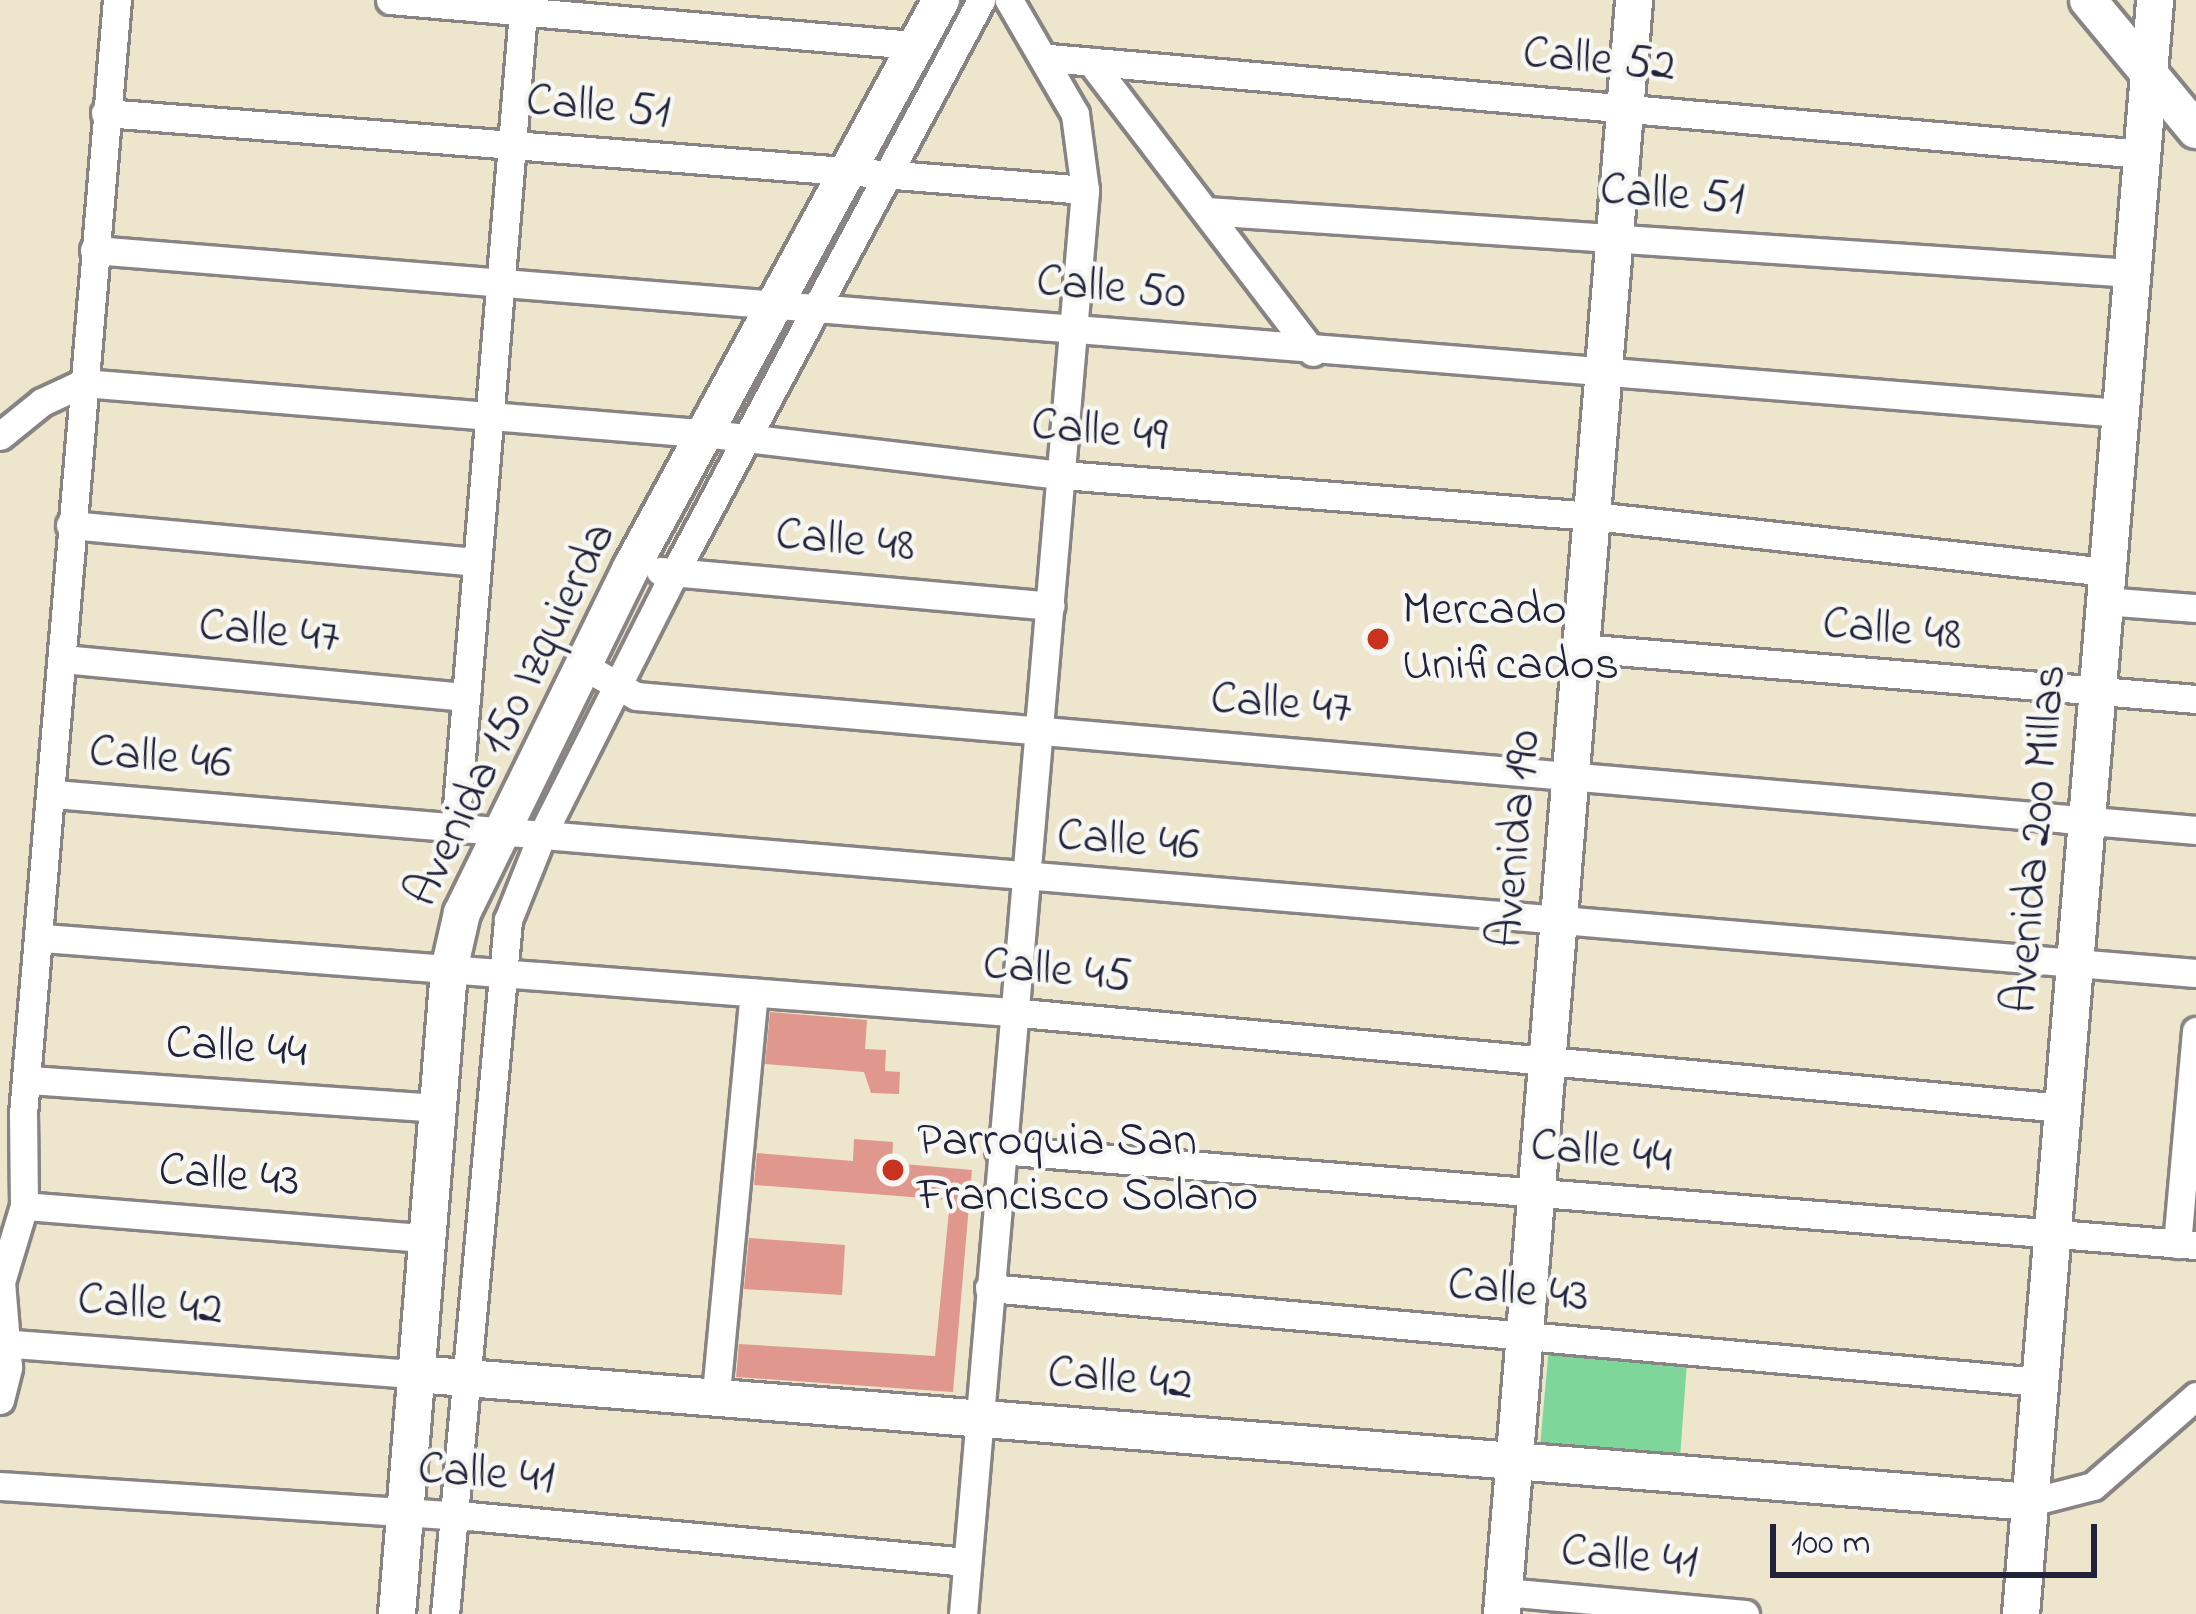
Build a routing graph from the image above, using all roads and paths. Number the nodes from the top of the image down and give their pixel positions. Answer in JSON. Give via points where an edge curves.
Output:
{"nodes":[{"id":1,"x":117,"y":0,"type":"edge"},
{"id":2,"x":389,"y":0,"type":"edge"},
{"id":3,"x":941,"y":0,"type":"edge"},
{"id":4,"x":981,"y":0,"type":"edge"},
{"id":5,"x":1009,"y":0,"type":"edge"},
{"id":6,"x":1634,"y":0,"type":"edge"},
{"id":7,"x":2088,"y":0,"type":"edge"},
{"id":8,"x":2155,"y":0,"type":"edge"},
{"id":9,"x":524,"y":5,"type":"edge"},
{"id":10,"x":913,"y":45,"type":"junction"},
{"id":11,"x":1048,"y":58,"type":"junction"},
{"id":12,"x":1091,"y":62,"type":"junction"},
{"id":13,"x":2148,"y":72,"type":"junction"},
{"id":14,"x":1624,"y":109,"type":"junction"},
{"id":15,"x":105,"y":113,"type":"junction"},
{"id":16,"x":2196,"y":130,"type":"edge"},
{"id":17,"x":512,"y":146,"type":"junction"},
{"id":18,"x":2141,"y":154,"type":"junction"},
{"id":19,"x":844,"y":173,"type":"junction"},
{"id":20,"x":893,"y":176,"type":"junction"},
{"id":21,"x":1085,"y":190,"type":"junction"},
{"id":22,"x":1206,"y":211,"type":"junction"},
{"id":23,"x":1614,"y":237,"type":"junction"},
{"id":24,"x":94,"y":250,"type":"junction"},
{"id":25,"x":2132,"y":273,"type":"junction"},
{"id":26,"x":500,"y":285,"type":"junction"},
{"id":27,"x":774,"y":308,"type":"junction"},
{"id":28,"x":820,"y":311,"type":"junction"},
{"id":29,"x":1077,"y":331,"type":"junction"},
{"id":30,"x":1313,"y":352,"type":"junction"},
{"id":31,"x":1603,"y":373,"type":"junction"},
{"id":32,"x":83,"y":383,"type":"junction"},
{"id":33,"x":2120,"y":413,"type":"junction"},
{"id":34,"x":488,"y":417,"type":"junction"},
{"id":35,"x":710,"y":434,"type":"junction"},
{"id":36,"x":0,"y":436,"type":"edge"},
{"id":37,"x":750,"y":438,"type":"junction"},
{"id":38,"x":1062,"y":475,"type":"junction"},
{"id":39,"x":1593,"y":515,"type":"junction"},
{"id":40,"x":70,"y":524,"type":"junction"},
{"id":41,"x":476,"y":562,"type":"junction"},
{"id":42,"x":632,"y":568,"type":"junction"},
{"id":43,"x":675,"y":572,"type":"junction"},
{"id":44,"x":2106,"y":586,"type":"junction"},
{"id":45,"x":1050,"y":606,"type":"junction"},
{"id":46,"x":2196,"y":608,"type":"edge"},
{"id":47,"x":1580,"y":648,"type":"junction"},
{"id":48,"x":63,"y":659,"type":"junction"},
{"id":49,"x":583,"y":665,"type":"junction"},
{"id":50,"x":618,"y":686,"type":"junction"},
{"id":51,"x":2097,"y":690,"type":"junction"},
{"id":52,"x":466,"y":697,"type":"junction"},
{"id":53,"x":2196,"y":699,"type":"edge"},
{"id":54,"x":1038,"y":733,"type":"junction"},
{"id":55,"x":1570,"y":772,"type":"junction"},
{"id":56,"x":54,"y":794,"type":"junction"},
{"id":57,"x":2087,"y":819,"type":"junction"},
{"id":58,"x":454,"y":830,"type":"junction"},
{"id":59,"x":2196,"y":830,"type":"edge"},
{"id":60,"x":500,"y":831,"type":"junction"},
{"id":61,"x":542,"y":835,"type":"junction"},
{"id":62,"x":1027,"y":880,"type":"junction"},
{"id":63,"x":1558,"y":919,"type":"junction"},
{"id":64,"x":43,"y":938,"type":"junction"},
{"id":65,"x":2075,"y":963,"type":"junction"},
{"id":66,"x":449,"y":970,"type":"junction"},
{"id":67,"x":2196,"y":973,"type":"edge"},
{"id":68,"x":498,"y":974,"type":"junction"},
{"id":69,"x":754,"y":993,"type":"junction"},
{"id":70,"x":1010,"y":1012,"type":"junction"},
{"id":71,"x":2196,"y":1031,"type":"edge"},
{"id":72,"x":1547,"y":1058,"type":"junction"},
{"id":73,"x":28,"y":1079,"type":"junction"},
{"id":74,"x":2194,"y":1096,"type":"edge"},
{"id":75,"x":438,"y":1108,"type":"junction"},
{"id":76,"x":2063,"y":1108,"type":"junction"},
{"id":77,"x":1000,"y":1150,"type":"junction"},
{"id":78,"x":1536,"y":1193,"type":"junction"},
{"id":79,"x":24,"y":1206,"type":"junction"},
{"id":80,"x":2053,"y":1234,"type":"junction"},
{"id":81,"x":426,"y":1238,"type":"junction"},
{"id":82,"x":2186,"y":1244,"type":"edge"},
{"id":83,"x":3,"y":1261,"type":"edge"},
{"id":84,"x":988,"y":1288,"type":"junction"},
{"id":85,"x":1525,"y":1337,"type":"junction"},
{"id":86,"x":2,"y":1343,"type":"edge"},
{"id":87,"x":416,"y":1374,"type":"junction"},
{"id":88,"x":460,"y":1377,"type":"junction"},
{"id":89,"x":2040,"y":1382,"type":"junction"},
{"id":90,"x":716,"y":1393,"type":"junction"},
{"id":91,"x":2196,"y":1396,"type":"edge"},
{"id":92,"x":0,"y":1400,"type":"edge"},
{"id":93,"x":979,"y":1416,"type":"junction"},
{"id":94,"x":1515,"y":1462,"type":"junction"},
{"id":95,"x":0,"y":1486,"type":"edge"},
{"id":96,"x":2031,"y":1502,"type":"junction"},
{"id":97,"x":403,"y":1515,"type":"junction"},
{"id":98,"x":451,"y":1516,"type":"junction"},
{"id":99,"x":967,"y":1562,"type":"junction"},
{"id":100,"x":1503,"y":1603,"type":"edge"},
{"id":101,"x":397,"y":1614,"type":"edge"},
{"id":102,"x":445,"y":1614,"type":"edge"},
{"id":103,"x":963,"y":1614,"type":"edge"},
{"id":104,"x":1745,"y":1614,"type":"edge"},
{"id":105,"x":2021,"y":1614,"type":"edge"}],
"edges":[{"from":1,"to":15,"type":"street"},
{"from":2,"to":9,"type":"street"},
{"from":3,"to":10,"type":"street","name":"Avenida 150 Izquierda"},
{"from":4,"to":20,"type":"street","name":"Avenida 150 Izquierda"},
{"from":5,"to":11,"type":"street"},
{"from":6,"to":14,"type":"street","name":"Avenida 190"},
{"from":7,"to":13,"type":"street"},
{"from":8,"to":13,"type":"street","name":"Avenida 200 Millas"},
{"from":9,"to":10,"type":"street"},
{"from":9,"to":17,"type":"street"},
{"from":10,"to":19,"type":"street","name":"Avenida 150 Izquierda"},
{"from":11,"to":12,"type":"street","name":"Calle 52"},
{"from":11,"to":21,"type":"street","via":[[1085,146]]},
{"from":12,"to":14,"type":"street","name":"Calle 52"},
{"from":12,"to":22,"type":"street"},
{"from":13,"to":16,"type":"street"},
{"from":13,"to":18,"type":"street","name":"Avenida 200 Millas"},
{"from":14,"to":18,"type":"street","name":"Calle 52"},
{"from":14,"to":23,"type":"street","name":"Avenida 190"},
{"from":15,"to":17,"type":"street","name":"Calle 51"},
{"from":15,"to":24,"type":"street"},
{"from":17,"to":19,"type":"street","name":"Calle 51"},
{"from":17,"to":26,"type":"street"},
{"from":18,"to":25,"type":"street","name":"Avenida 200 Millas"},
{"from":19,"to":20,"type":"street","name":"Calle 51"},
{"from":19,"to":27,"type":"street","name":"Avenida 150 Izquierda"},
{"from":20,"to":21,"type":"street","name":"Calle 51"},
{"from":20,"to":28,"type":"street","name":"Avenida 150 Izquierda"},
{"from":21,"to":29,"type":"street"},
{"from":22,"to":23,"type":"street","name":"Calle 51"},
{"from":22,"to":30,"type":"street"},
{"from":23,"to":25,"type":"street","name":"Calle 51"},
{"from":23,"to":31,"type":"street","name":"Avenida 190"},
{"from":24,"to":26,"type":"street","name":"Calle 50"},
{"from":24,"to":32,"type":"street"},
{"from":25,"to":33,"type":"street","name":"Avenida 200 Millas"},
{"from":26,"to":27,"type":"street","name":"Calle 50"},
{"from":26,"to":34,"type":"street"},
{"from":27,"to":28,"type":"street","name":"Calle 50"},
{"from":27,"to":35,"type":"street","name":"Avenida 150 Izquierda"},
{"from":28,"to":29,"type":"street","name":"Calle 50"},
{"from":28,"to":37,"type":"street","name":"Avenida 150 Izquierda"},
{"from":29,"to":30,"type":"street","name":"Calle 50"},
{"from":29,"to":38,"type":"street"},
{"from":30,"to":31,"type":"street","name":"Calle 50"},
{"from":31,"to":33,"type":"street","name":"Calle 50"},
{"from":31,"to":39,"type":"street","name":"Avenida 190"},
{"from":32,"to":34,"type":"street","name":"Calle 49"},
{"from":32,"to":36,"type":"street","via":[[42,402]]},
{"from":32,"to":40,"type":"street"},
{"from":33,"to":44,"type":"street","name":"Avenida 200 Millas"},
{"from":34,"to":35,"type":"street","name":"Calle 49"},
{"from":34,"to":41,"type":"street"},
{"from":35,"to":37,"type":"street","name":"Calle 49"},
{"from":35,"to":42,"type":"street","name":"Avenida 150 Izquierda"},
{"from":37,"to":38,"type":"street","name":"Calle 49"},
{"from":37,"to":43,"type":"street","name":"Avenida 150 Izquierda"},
{"from":38,"to":39,"type":"street","name":"Calle 49"},
{"from":38,"to":45,"type":"street"},
{"from":39,"to":44,"type":"street","name":"Calle 49"},
{"from":39,"to":47,"type":"street","name":"Avenida 190"},
{"from":40,"to":41,"type":"street"},
{"from":40,"to":48,"type":"street"},
{"from":41,"to":52,"type":"street"},
{"from":42,"to":43,"type":"street","name":"Calle 48"},
{"from":42,"to":49,"type":"street","name":"Avenida 150 Izquierda"},
{"from":43,"to":45,"type":"street","name":"Calle 48"},
{"from":43,"to":50,"type":"street","name":"Avenida 150 Izquierda"},
{"from":44,"to":46,"type":"street","name":"Calle 49"},
{"from":44,"to":51,"type":"street","name":"Avenida 200 Millas"},
{"from":45,"to":54,"type":"street"},
{"from":47,"to":51,"type":"street","name":"Calle 48"},
{"from":47,"to":55,"type":"street","name":"Avenida 190"},
{"from":48,"to":52,"type":"street","name":"Calle 47"},
{"from":48,"to":56,"type":"street"},
{"from":49,"to":50,"type":"street","name":"Calle 47"},
{"from":49,"to":60,"type":"street","name":"Avenida 150 Izquierda"},
{"from":50,"to":54,"type":"street","name":"Calle 47","via":[[636,695]]},
{"from":50,"to":61,"type":"street","name":"Avenida 150 Izquierda"},
{"from":51,"to":53,"type":"street","name":"Calle 48"},
{"from":51,"to":57,"type":"street","name":"Avenida 200 Millas"},
{"from":52,"to":58,"type":"street"},
{"from":54,"to":55,"type":"street","name":"Calle 47"},
{"from":54,"to":62,"type":"street"},
{"from":55,"to":57,"type":"street","name":"Calle 47"},
{"from":55,"to":63,"type":"street","name":"Avenida 190"},
{"from":56,"to":58,"type":"street","name":"Calle 46"},
{"from":56,"to":64,"type":"street"},
{"from":57,"to":59,"type":"street","name":"Calle 47"},
{"from":57,"to":65,"type":"street","name":"Avenida 200 Millas"},
{"from":58,"to":60,"type":"street","name":"Calle 46"},
{"from":60,"to":61,"type":"street","name":"Calle 46"},
{"from":60,"to":66,"type":"street","name":"Avenida 150 Izquierda","via":[[462,913]]},
{"from":61,"to":62,"type":"street","name":"Calle 46"},
{"from":61,"to":68,"type":"street","name":"Avenida 150 Izquierda","via":[[508,920]]},
{"from":62,"to":63,"type":"street","name":"Calle 46"},
{"from":62,"to":70,"type":"street"},
{"from":63,"to":65,"type":"street","name":"Calle 46"},
{"from":63,"to":72,"type":"street","name":"Avenida 190"},
{"from":64,"to":66,"type":"street","name":"Calle 45"},
{"from":64,"to":73,"type":"street"},
{"from":65,"to":67,"type":"street","name":"Calle 46"},
{"from":65,"to":76,"type":"street","name":"Avenida 200 Millas"},
{"from":66,"to":68,"type":"street","name":"Calle 45"},
{"from":66,"to":75,"type":"street","name":"Avenida 150 Izquierda"},
{"from":68,"to":69,"type":"street","name":"Calle 45"},
{"from":68,"to":88,"type":"street","name":"Avenida 150 Izquierda"},
{"from":69,"to":70,"type":"street","name":"Calle 45"},
{"from":69,"to":90,"type":"street"},
{"from":70,"to":72,"type":"street","name":"Calle 45"},
{"from":70,"to":77,"type":"street"},
{"from":71,"to":74,"type":"street"},
{"from":72,"to":76,"type":"street","name":"Calle 45"},
{"from":72,"to":78,"type":"street","name":"Avenida 190"},
{"from":73,"to":75,"type":"street","name":"Calle 44"},
{"from":73,"to":79,"type":"street"},
{"from":74,"to":82,"type":"street"},
{"from":75,"to":81,"type":"street","name":"Avenida 150 Izquierda"},
{"from":76,"to":80,"type":"street","name":"Avenida 200 Millas"},
{"from":77,"to":78,"type":"street","name":"Calle 44"},
{"from":77,"to":84,"type":"street"},
{"from":78,"to":80,"type":"street","name":"Calle 44"},
{"from":78,"to":85,"type":"street","name":"Avenida 190"},
{"from":79,"to":81,"type":"street","name":"Calle 43"},
{"from":79,"to":83,"type":"street"},
{"from":80,"to":82,"type":"street","name":"Calle 44"},
{"from":80,"to":89,"type":"street","name":"Avenida 200 Millas"},
{"from":81,"to":87,"type":"street","name":"Avenida 150 Izquierda"},
{"from":83,"to":86,"type":"street"},
{"from":84,"to":85,"type":"street","name":"Calle 43"},
{"from":84,"to":93,"type":"street"},
{"from":85,"to":89,"type":"street","name":"Calle 43"},
{"from":85,"to":94,"type":"street","name":"Avenida 190"},
{"from":86,"to":87,"type":"street","name":"Calle 42"},
{"from":86,"to":92,"type":"street"},
{"from":87,"to":88,"type":"street","name":"Calle 42"},
{"from":87,"to":97,"type":"street","name":"Avenida 150 Izquierda"},
{"from":88,"to":90,"type":"street","name":"Calle 42"},
{"from":88,"to":98,"type":"street","name":"Avenida 150 Izquierda"},
{"from":89,"to":96,"type":"street","name":"Avenida 200 Millas"},
{"from":90,"to":93,"type":"street","name":"Calle 42"},
{"from":91,"to":96,"type":"street","name":"Calle 42","via":[[2093,1486]]},
{"from":93,"to":94,"type":"street","name":"Calle 42"},
{"from":93,"to":99,"type":"street"},
{"from":94,"to":96,"type":"street","name":"Calle 42"},
{"from":94,"to":100,"type":"street","name":"Avenida 190"},
{"from":95,"to":97,"type":"street","name":"Calle 41"},
{"from":96,"to":105,"type":"street","name":"Avenida 200 Millas"},
{"from":97,"to":98,"type":"street","name":"Calle 41"},
{"from":97,"to":101,"type":"street","name":"Avenida 150 Izquierda"},
{"from":98,"to":99,"type":"street","name":"Calle 41"},
{"from":98,"to":102,"type":"street","name":"Avenida 150 Izquierda"},
{"from":99,"to":103,"type":"street"},
{"from":100,"to":104,"type":"street","name":"Calle 41"}]}
